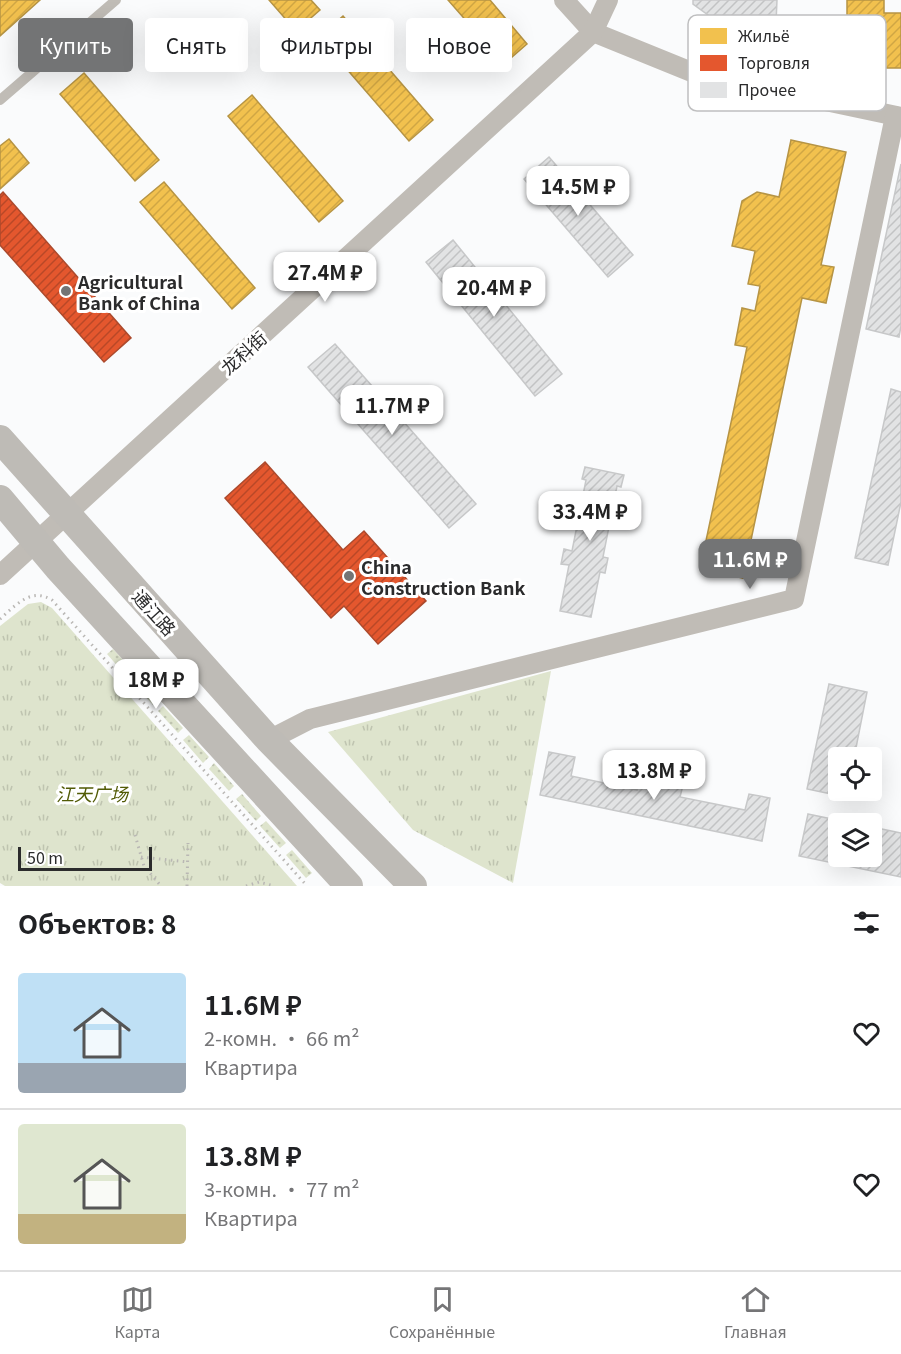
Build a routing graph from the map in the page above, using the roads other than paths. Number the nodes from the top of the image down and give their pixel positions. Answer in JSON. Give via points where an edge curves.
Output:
{"nodes":[{"id":1,"x":116,"y":0,"type":"edge"},
{"id":2,"x":564,"y":0,"type":"edge"},
{"id":3,"x":608,"y":0,"type":"edge"},
{"id":4,"x":593,"y":32,"type":"junction"},
{"id":5,"x":688,"y":71,"type":"edge"},
{"id":6,"x":0,"y":100,"type":"edge"},
{"id":7,"x":870,"y":111,"type":"edge"},
{"id":8,"x":898,"y":117,"type":"edge"},
{"id":9,"x":0,"y":439,"type":"edge"},
{"id":10,"x":0,"y":500,"type":"edge"},
{"id":11,"x":66,"y":513,"type":"junction"},
{"id":12,"x":35,"y":541,"type":"junction"},
{"id":13,"x":0,"y":575,"type":"edge"},
{"id":14,"x":269,"y":740,"type":"junction"},
{"id":15,"x":349,"y":886,"type":"edge"},
{"id":16,"x":413,"y":886,"type":"edge"}],
"edges":[{"from":1,"to":6,"type":"lane"},
{"from":2,"to":4,"type":"street"},
{"from":3,"to":4,"type":"street","name":"龙科街"},
{"from":4,"to":5,"type":"street"},
{"from":4,"to":11,"type":"street","name":"龙科街"},
{"from":7,"to":8,"type":"street"},
{"from":8,"to":14,"type":"street","via":[[794,599],[310,718]]},
{"from":9,"to":11,"type":"main road","name":"通江路"},
{"from":10,"to":12,"type":"main road"},
{"from":11,"to":12,"type":"street","name":"龙科街"},
{"from":11,"to":14,"type":"main road","name":"通江路"},
{"from":12,"to":13,"type":"street","name":"龙科街"},
{"from":12,"to":15,"type":"main road"},
{"from":14,"to":16,"type":"main road","name":"通江路"}]}
